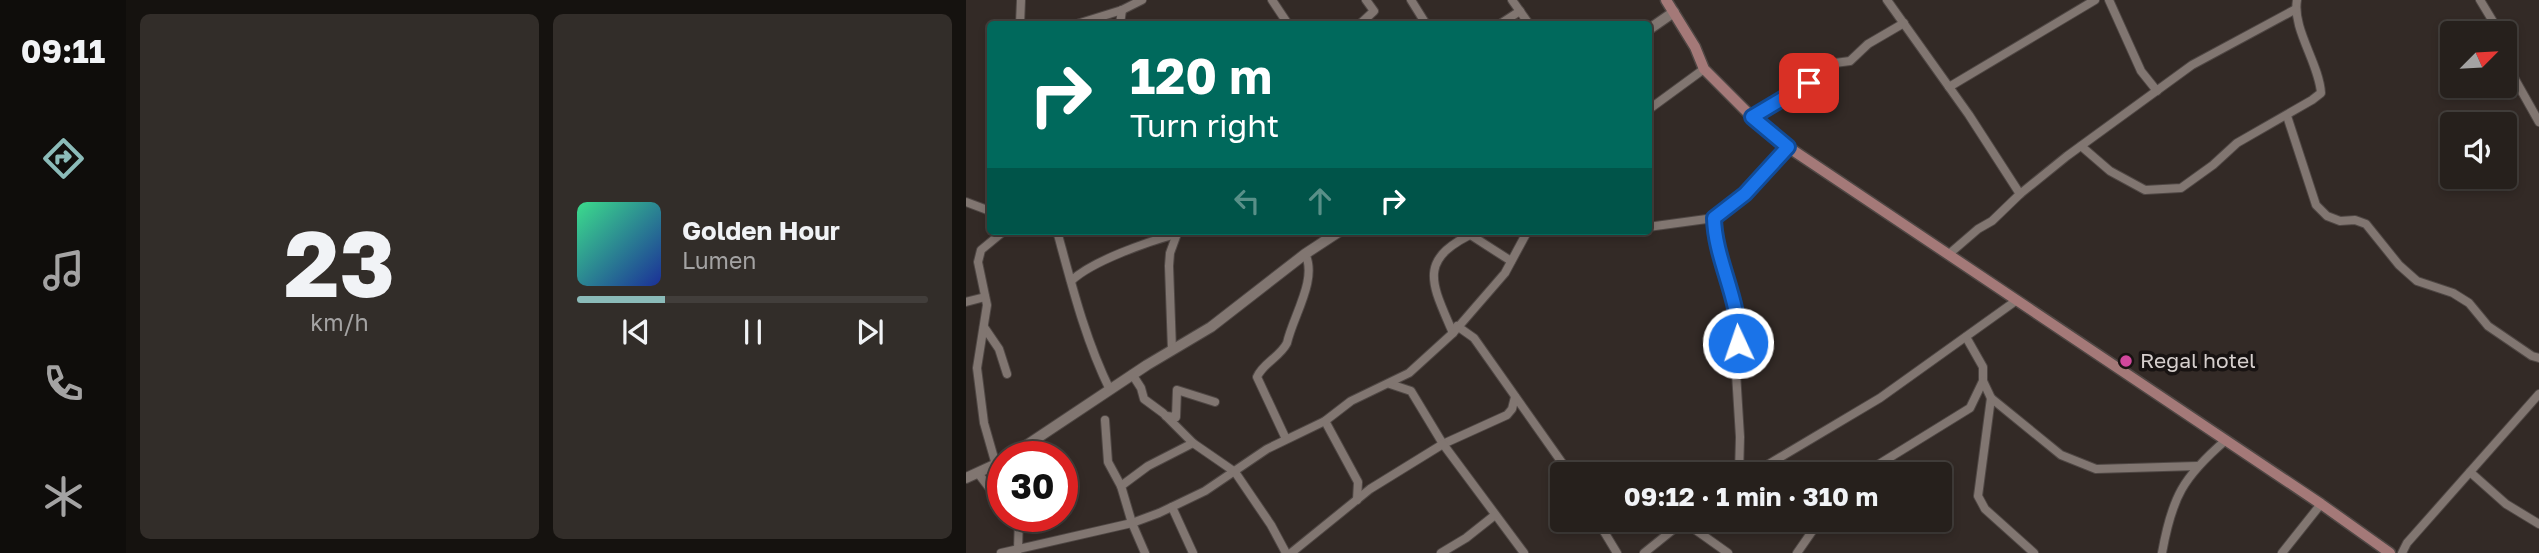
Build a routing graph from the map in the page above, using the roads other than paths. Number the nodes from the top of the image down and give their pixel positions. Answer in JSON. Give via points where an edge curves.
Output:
{"nodes":[{"id":1,"x":1021,"y":0,"type":"edge"},
{"id":2,"x":1142,"y":0,"type":"edge"},
{"id":3,"x":1272,"y":0,"type":"edge"},
{"id":4,"x":1366,"y":0,"type":"edge"},
{"id":5,"x":1411,"y":0,"type":"edge"},
{"id":6,"x":1512,"y":0,"type":"edge"},
{"id":7,"x":1666,"y":0,"type":"edge"},
{"id":8,"x":1888,"y":0,"type":"edge"},
{"id":9,"x":2095,"y":0,"type":"edge"},
{"id":10,"x":2109,"y":0,"type":"edge"},
{"id":11,"x":2480,"y":0,"type":"edge"},
{"id":12,"x":2297,"y":5,"type":"edge"},
{"id":13,"x":1122,"y":10,"type":"junction"},
{"id":14,"x":1520,"y":11,"type":"junction"},
{"id":15,"x":1674,"y":12,"type":"junction"},
{"id":16,"x":1020,"y":21,"type":"edge"},
{"id":17,"x":1087,"y":21,"type":"edge"},
{"id":18,"x":1120,"y":21,"type":"edge"},
{"id":19,"x":1286,"y":21,"type":"edge"},
{"id":20,"x":1363,"y":21,"type":"edge"},
{"id":21,"x":1424,"y":21,"type":"edge"},
{"id":22,"x":1505,"y":21,"type":"edge"},
{"id":23,"x":1527,"y":21,"type":"edge"},
{"id":24,"x":2493,"y":21,"type":"edge"},
{"id":25,"x":1904,"y":23,"type":"junction"},
{"id":26,"x":1652,"y":27,"type":"edge"},
{"id":27,"x":1704,"y":69,"type":"junction"},
{"id":28,"x":2517,"y":83,"type":"edge"},
{"id":29,"x":1948,"y":87,"type":"junction"},
{"id":30,"x":2157,"y":90,"type":"junction"},
{"id":31,"x":1652,"y":107,"type":"edge"},
{"id":32,"x":2287,"y":116,"type":"junction"},
{"id":33,"x":1752,"y":117,"type":"junction"},
{"id":34,"x":2539,"y":122,"type":"edge"},
{"id":35,"x":2081,"y":146,"type":"junction"},
{"id":36,"x":1788,"y":147,"type":"junction"},
{"id":37,"x":2020,"y":194,"type":"junction"},
{"id":38,"x":966,"y":202,"type":"edge"},
{"id":39,"x":987,"y":210,"type":"edge"},
{"id":40,"x":1714,"y":218,"type":"junction"},
{"id":41,"x":1652,"y":226,"type":"edge"},
{"id":42,"x":999,"y":235,"type":"edge"},
{"id":43,"x":1058,"y":235,"type":"edge"},
{"id":44,"x":1169,"y":235,"type":"edge"},
{"id":45,"x":1176,"y":235,"type":"edge"},
{"id":46,"x":1334,"y":235,"type":"edge"},
{"id":47,"x":1468,"y":235,"type":"edge"},
{"id":48,"x":1476,"y":235,"type":"edge"},
{"id":49,"x":1525,"y":235,"type":"edge"},
{"id":50,"x":1305,"y":254,"type":"junction"},
{"id":51,"x":1949,"y":254,"type":"junction"},
{"id":52,"x":1510,"y":261,"type":"junction"},
{"id":53,"x":1071,"y":281,"type":"junction"},
{"id":54,"x":985,"y":297,"type":"junction"},
{"id":55,"x":2017,"y":300,"type":"junction"},
{"id":56,"x":966,"y":302,"type":"edge"},
{"id":57,"x":984,"y":327,"type":"junction"},
{"id":58,"x":1455,"y":329,"type":"junction"},
{"id":59,"x":1966,"y":337,"type":"junction"},
{"id":60,"x":1172,"y":350,"type":"junction"},
{"id":61,"x":2539,"y":358,"type":"edge"},
{"id":62,"x":1409,"y":373,"type":"junction"},
{"id":63,"x":1007,"y":374,"type":"dead end"},
{"id":64,"x":1132,"y":374,"type":"junction"},
{"id":65,"x":1983,"y":381,"type":"junction"},
{"id":66,"x":1390,"y":384,"type":"junction"},
{"id":67,"x":1110,"y":390,"type":"junction"},
{"id":68,"x":1411,"y":391,"type":"junction"},
{"id":69,"x":2539,"y":394,"type":"edge"},
{"id":70,"x":1515,"y":397,"type":"junction"},
{"id":71,"x":1991,"y":398,"type":"junction"},
{"id":72,"x":1215,"y":402,"type":"dead end"},
{"id":73,"x":1166,"y":416,"type":"junction"},
{"id":74,"x":1105,"y":420,"type":"dead end"},
{"id":75,"x":1325,"y":421,"type":"junction"},
{"id":76,"x":1286,"y":439,"type":"junction"},
{"id":77,"x":2226,"y":440,"type":"junction"},
{"id":78,"x":991,"y":441,"type":"edge"},
{"id":79,"x":1034,"y":441,"type":"edge"},
{"id":80,"x":1193,"y":443,"type":"junction"},
{"id":81,"x":1443,"y":444,"type":"junction"},
{"id":82,"x":1561,"y":462,"type":"edge"},
{"id":83,"x":1739,"y":462,"type":"edge"},
{"id":84,"x":1772,"y":462,"type":"edge"},
{"id":85,"x":1882,"y":462,"type":"edge"},
{"id":86,"x":2197,"y":466,"type":"junction"},
{"id":87,"x":987,"y":469,"type":"edge"},
{"id":88,"x":1234,"y":472,"type":"junction"},
{"id":89,"x":2470,"y":472,"type":"junction"},
{"id":90,"x":978,"y":473,"type":"junction"},
{"id":91,"x":966,"y":478,"type":"edge"},
{"id":92,"x":1358,"y":482,"type":"junction"},
{"id":93,"x":987,"y":485,"type":"edge"},
{"id":94,"x":1121,"y":486,"type":"junction"},
{"id":95,"x":1370,"y":489,"type":"junction"},
{"id":96,"x":1357,"y":500,"type":"junction"},
{"id":97,"x":2321,"y":504,"type":"junction"},
{"id":98,"x":1172,"y":507,"type":"junction"},
{"id":99,"x":1495,"y":515,"type":"junction"},
{"id":100,"x":1132,"y":523,"type":"junction"},
{"id":101,"x":2539,"y":524,"type":"edge"},
{"id":102,"x":1019,"y":532,"type":"edge"},
{"id":103,"x":1604,"y":532,"type":"edge"},
{"id":104,"x":1669,"y":532,"type":"edge"},
{"id":105,"x":1700,"y":532,"type":"edge"},
{"id":106,"x":1812,"y":532,"type":"edge"},
{"id":107,"x":1018,"y":551,"type":"edge"},
{"id":108,"x":1001,"y":553,"type":"edge"},
{"id":109,"x":1145,"y":553,"type":"edge"},
{"id":110,"x":1194,"y":553,"type":"edge"},
{"id":111,"x":1288,"y":553,"type":"edge"},
{"id":112,"x":1441,"y":553,"type":"edge"},
{"id":113,"x":1524,"y":553,"type":"edge"},
{"id":114,"x":1617,"y":553,"type":"edge"},
{"id":115,"x":1643,"y":553,"type":"edge"},
{"id":116,"x":1728,"y":553,"type":"edge"},
{"id":117,"x":1797,"y":553,"type":"edge"},
{"id":118,"x":2034,"y":553,"type":"edge"},
{"id":119,"x":2161,"y":553,"type":"edge"},
{"id":120,"x":2282,"y":553,"type":"edge"},
{"id":121,"x":2390,"y":553,"type":"edge"},
{"id":122,"x":2402,"y":553,"type":"edge"}],
"edges":[{"from":1,"to":16,"type":"street"},
{"from":2,"to":13,"type":"street"},
{"from":3,"to":19,"type":"street"},
{"from":4,"to":20,"type":"street","via":[[1374,11]]},
{"from":5,"to":21,"type":"street"},
{"from":6,"to":14,"type":"street"},
{"from":7,"to":15,"type":"main road"},
{"from":8,"to":25,"type":"street"},
{"from":9,"to":29,"type":"street"},
{"from":10,"to":30,"type":"street","via":[[2141,71]]},
{"from":11,"to":24,"type":"street"},
{"from":12,"to":30,"type":"street"},
{"from":12,"to":32,"type":"street","via":[[2321,93]]},
{"from":13,"to":17,"type":"street"},
{"from":13,"to":18,"type":"street"},
{"from":14,"to":22,"type":"street"},
{"from":14,"to":23,"type":"street"},
{"from":15,"to":26,"type":"street"},
{"from":15,"to":27,"type":"main road"},
{"from":25,"to":29,"type":"street"},
{"from":25,"to":33,"type":"street"},
{"from":27,"to":31,"type":"street"},
{"from":27,"to":33,"type":"main road"},
{"from":28,"to":34,"type":"street"},
{"from":29,"to":37,"type":"street"},
{"from":30,"to":35,"type":"street"},
{"from":32,"to":35,"type":"street","via":[[2237,143],[2182,188],[2145,190],[2110,171]]},
{"from":32,"to":61,"type":"street","via":[[2316,205],[2327,216],[2366,224],[2417,281],[2469,303],[2488,326]]},
{"from":33,"to":36,"type":"main road"},
{"from":35,"to":37,"type":"street"},
{"from":36,"to":40,"type":"street","via":[[1745,194]]},
{"from":36,"to":51,"type":"main road"},
{"from":37,"to":51,"type":"street"},
{"from":38,"to":39,"type":"street"},
{"from":40,"to":41,"type":"street"},
{"from":40,"to":83,"type":"street","via":[[1718,254],[1739,327],[1735,357]]},
{"from":42,"to":54,"type":"street","via":[[981,250],[978,262]]},
{"from":43,"to":53,"type":"street"},
{"from":44,"to":53,"type":"street"},
{"from":45,"to":60,"type":"street","via":[[1169,266]]},
{"from":46,"to":50,"type":"street"},
{"from":47,"to":58,"type":"street","via":[[1437,260],[1432,275]]},
{"from":48,"to":52,"type":"street"},
{"from":49,"to":52,"type":"street"},
{"from":50,"to":60,"type":"street","via":[[1235,310]]},
{"from":50,"to":76,"type":"street","via":[[1311,267],[1308,283],[1287,343],[1257,377]]},
{"from":51,"to":55,"type":"main road"},
{"from":52,"to":58,"type":"street","via":[[1505,273]]},
{"from":53,"to":67,"type":"street","via":[[1080,317]]},
{"from":54,"to":56,"type":"street"},
{"from":54,"to":57,"type":"street"},
{"from":55,"to":59,"type":"street"},
{"from":55,"to":77,"type":"main road"},
{"from":57,"to":63,"type":"street","via":[[999,349]]},
{"from":57,"to":78,"type":"street","via":[[977,368]]},
{"from":58,"to":62,"type":"street"},
{"from":58,"to":70,"type":"street","via":[[1474,338]]},
{"from":59,"to":65,"type":"street","via":[[1983,367]]},
{"from":59,"to":84,"type":"street","via":[[1881,398]]},
{"from":60,"to":64,"type":"street"},
{"from":62,"to":66,"type":"street"},
{"from":62,"to":68,"type":"street"},
{"from":64,"to":67,"type":"street"},
{"from":64,"to":73,"type":"street","via":[[1144,399]]},
{"from":65,"to":71,"type":"street"},
{"from":65,"to":85,"type":"street","via":[[1970,408]]},
{"from":66,"to":68,"type":"street"},
{"from":66,"to":75,"type":"street","via":[[1351,401]]},
{"from":67,"to":79,"type":"street"},
{"from":68,"to":81,"type":"street"},
{"from":69,"to":89,"type":"street"},
{"from":70,"to":81,"type":"street","via":[[1507,415]]},
{"from":70,"to":82,"type":"street"},
{"from":71,"to":86,"type":"street","via":[[2061,454],[2096,468]]},
{"from":71,"to":118,"type":"street","via":[[1978,496],[1985,509]]},
{"from":72,"to":73,"type":"street","via":[[1177,390],[1176,417]]},
{"from":73,"to":80,"type":"street"},
{"from":74,"to":94,"type":"street","via":[[1108,462]]},
{"from":75,"to":76,"type":"street"},
{"from":75,"to":92,"type":"street"},
{"from":76,"to":88,"type":"street"},
{"from":77,"to":86,"type":"street"},
{"from":77,"to":97,"type":"main road"},
{"from":80,"to":88,"type":"street"},
{"from":80,"to":94,"type":"street"},
{"from":81,"to":95,"type":"street"},
{"from":81,"to":99,"type":"street"},
{"from":86,"to":119,"type":"street","via":[[2170,511]]},
{"from":87,"to":90,"type":"street"},
{"from":88,"to":98,"type":"street"},
{"from":88,"to":111,"type":"street"},
{"from":89,"to":101,"type":"street","via":[[2506,504]]},
{"from":89,"to":122,"type":"street"},
{"from":90,"to":91,"type":"street"},
{"from":90,"to":93,"type":"street"},
{"from":92,"to":95,"type":"street"},
{"from":92,"to":96,"type":"street"},
{"from":94,"to":100,"type":"street"},
{"from":95,"to":96,"type":"street"},
{"from":96,"to":111,"type":"street"},
{"from":97,"to":120,"type":"street"},
{"from":97,"to":121,"type":"main road"},
{"from":98,"to":100,"type":"street"},
{"from":98,"to":110,"type":"street"},
{"from":99,"to":112,"type":"street"},
{"from":99,"to":113,"type":"street"},
{"from":100,"to":107,"type":"street"},
{"from":100,"to":109,"type":"street"},
{"from":102,"to":107,"type":"street"},
{"from":103,"to":114,"type":"street"},
{"from":104,"to":115,"type":"street"},
{"from":105,"to":116,"type":"street"},
{"from":106,"to":117,"type":"street"},
{"from":107,"to":108,"type":"street"}]}
